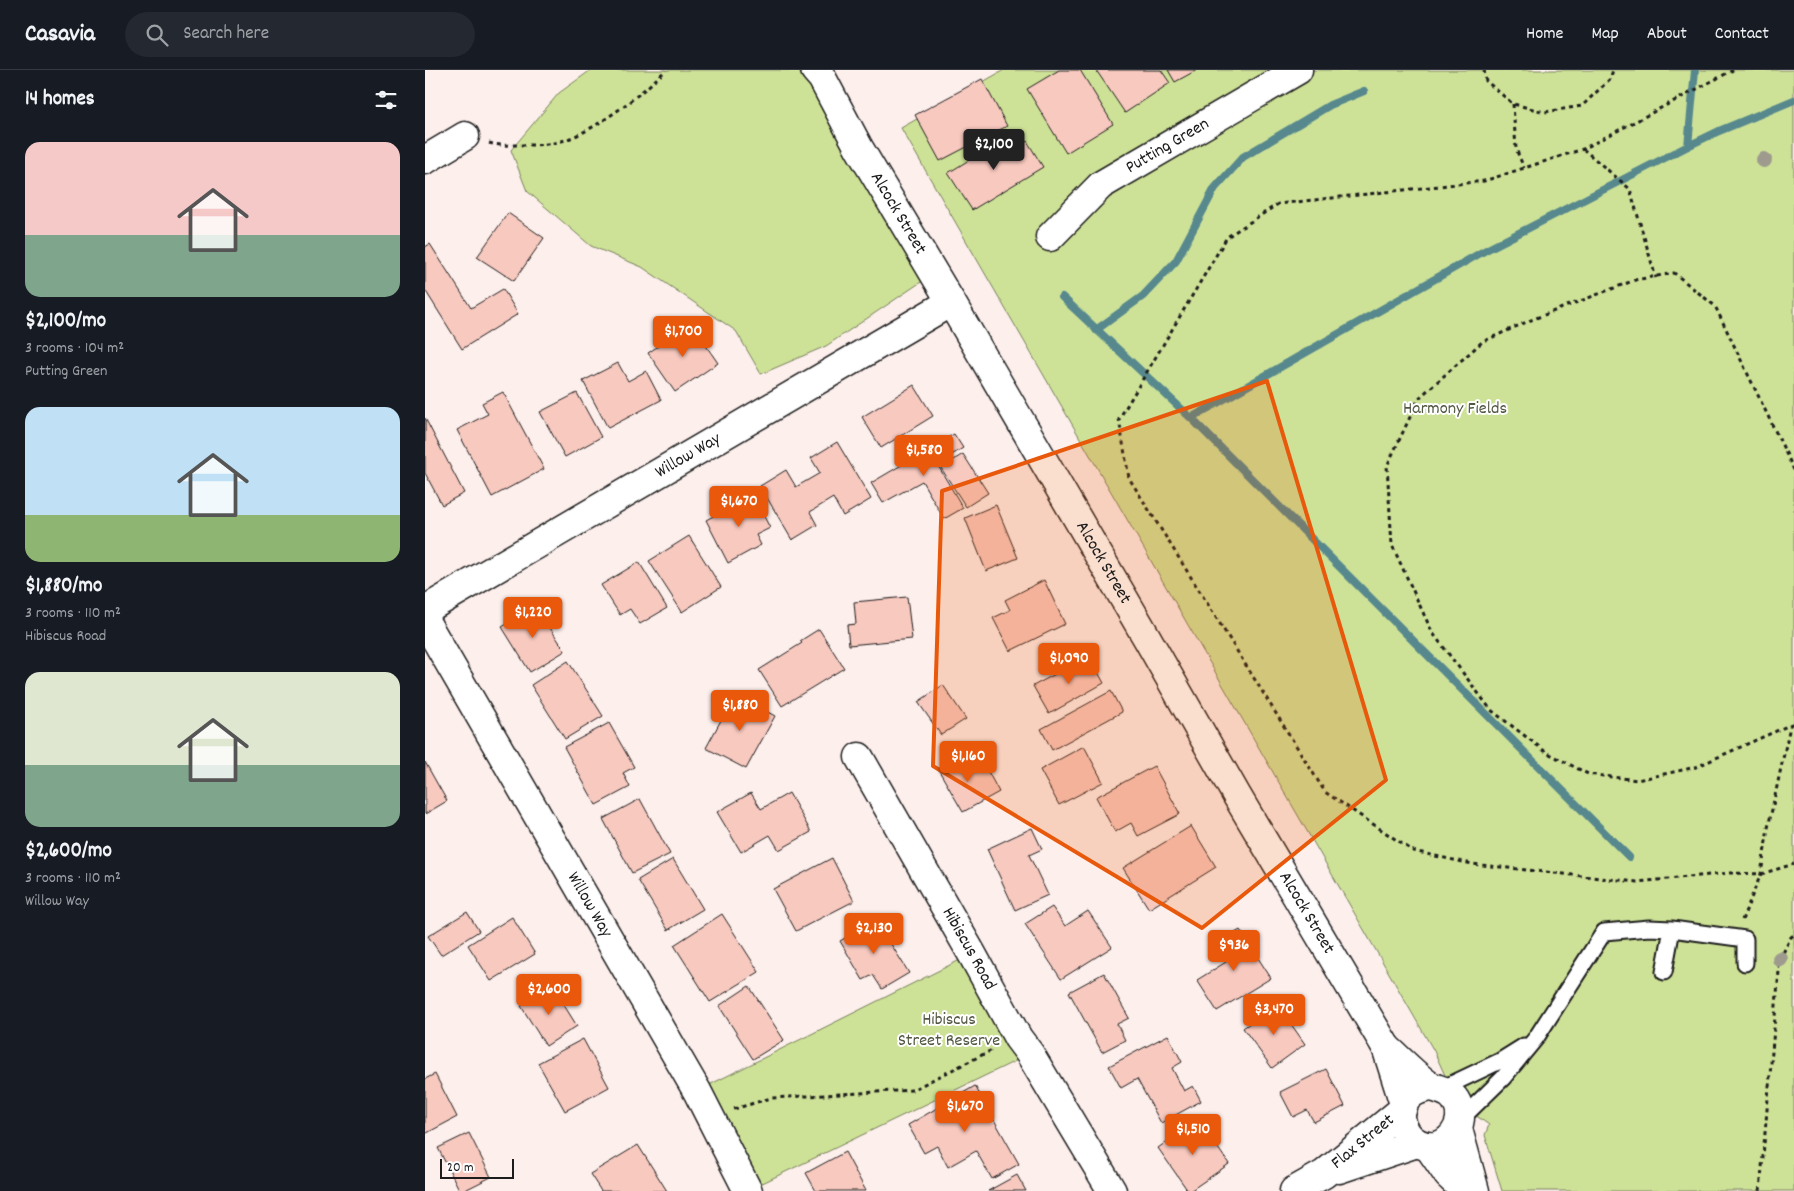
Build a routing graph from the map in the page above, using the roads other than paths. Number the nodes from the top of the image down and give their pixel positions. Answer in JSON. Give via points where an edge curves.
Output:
{"nodes":[{"id":1,"x":1298,"y":70,"type":"edge"},
{"id":2,"x":819,"y":73,"type":"edge"},
{"id":3,"x":465,"y":136,"type":"road end"},
{"id":4,"x":425,"y":160,"type":"edge"},
{"id":5,"x":1050,"y":237,"type":"dead end"},
{"id":6,"x":951,"y":302,"type":"junction"},
{"id":7,"x":425,"y":610,"type":"edge"},
{"id":8,"x":425,"y":621,"type":"edge"},
{"id":9,"x":859,"y":757,"type":"dead end"},
{"id":10,"x":1672,"y":929,"type":"junction"},
{"id":11,"x":1745,"y":963,"type":"dead end"},
{"id":12,"x":1664,"y":972,"type":"dead end"},
{"id":13,"x":1536,"y":1038,"type":"junction"},
{"id":14,"x":1386,"y":1047,"type":"junction"},
{"id":15,"x":1436,"y":1088,"type":"junction"},
{"id":16,"x":1403,"y":1107,"type":"junction"},
{"id":17,"x":1459,"y":1125,"type":"junction"},
{"id":18,"x":1423,"y":1145,"type":"junction"},
{"id":19,"x":1323,"y":1174,"type":"junction"},
{"id":20,"x":748,"y":1191,"type":"edge"},
{"id":21,"x":1112,"y":1191,"type":"edge"},
{"id":22,"x":1293,"y":1191,"type":"edge"},
{"id":23,"x":1465,"y":1191,"type":"edge"},
{"id":24,"x":1475,"y":1191,"type":"edge"}],
"edges":[{"from":1,"to":5,"type":"street","name":"Putting Green","via":[[1101,185]]},
{"from":2,"to":6,"type":"street","name":"Alcock Street","via":[[859,148]]},
{"from":3,"to":4,"type":"street"},
{"from":6,"to":7,"type":"street","name":"Willow Way"},
{"from":6,"to":14,"type":"street","name":"Alcock Street"},
{"from":8,"to":20,"type":"street","name":"Willow Way","via":[[692,1082]]},
{"from":9,"to":21,"type":"street","name":"Hibiscus Road","via":[[1018,1038]]},
{"from":10,"to":11,"type":"lane","via":[[1745,940]]},
{"from":10,"to":12,"type":"lane"},
{"from":10,"to":13,"type":"lane","via":[[1604,932]]},
{"from":13,"to":15,"type":"lane","via":[[1500,1060]]},
{"from":13,"to":17,"type":"lane"},
{"from":14,"to":15,"type":"street","name":"Alcock Street"},
{"from":14,"to":16,"type":"street","name":"Alcock Street"},
{"from":15,"to":16,"type":"street","via":[[1420,1089],[1410,1095]]},
{"from":15,"to":17,"type":"street","name":"Alcock Street","via":[[1450,1094],[1457,1102]]},
{"from":16,"to":18,"type":"street","name":"Alcock Street","via":[[1400,1119],[1403,1127],[1408,1136]]},
{"from":16,"to":19,"type":"street","name":"Flax Street"},
{"from":17,"to":18,"type":"street","via":[[1451,1139],[1440,1145]]},
{"from":17,"to":24,"type":"street","name":"Alcock Street"},
{"from":18,"to":19,"type":"street","name":"Flax Street"},
{"from":18,"to":23,"type":"street","name":"Alcock Street"},
{"from":19,"to":22,"type":"street","name":"Flax Street"}]}
